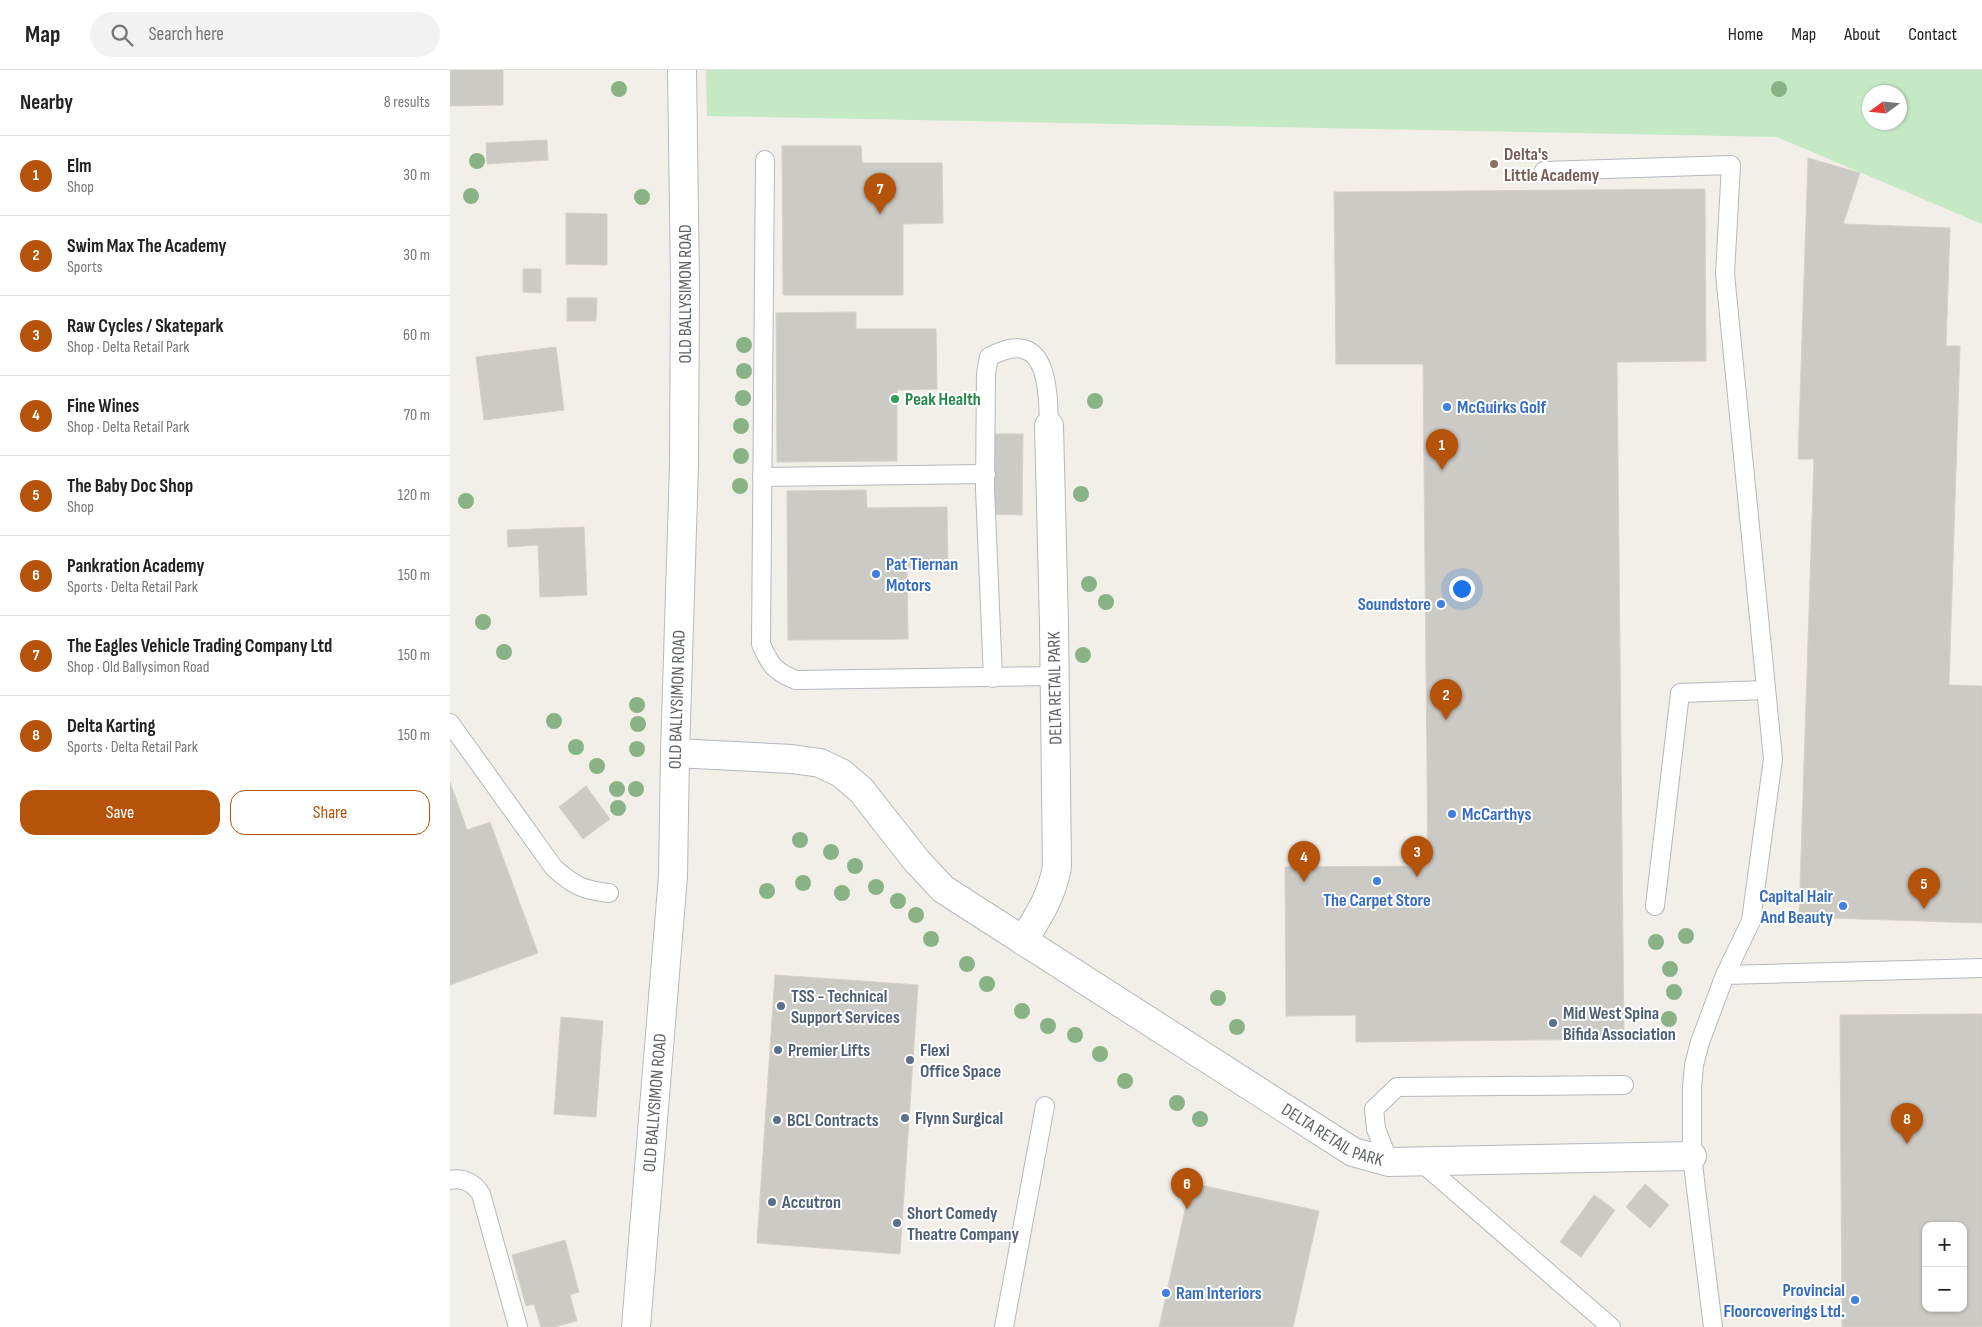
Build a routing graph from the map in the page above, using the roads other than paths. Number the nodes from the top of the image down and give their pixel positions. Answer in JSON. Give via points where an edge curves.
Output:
{"nodes":[{"id":1,"x":682,"y":70,"type":"edge"},
{"id":2,"x":765,"y":160,"type":"dead end"},
{"id":3,"x":1544,"y":171,"type":"dead end"},
{"id":4,"x":1049,"y":426,"type":"joint"},
{"id":5,"x":986,"y":474,"type":"junction"},
{"id":6,"x":762,"y":476,"type":"junction"},
{"id":7,"x":1055,"y":676,"type":"junction"},
{"id":8,"x":993,"y":678,"type":"junction"},
{"id":9,"x":1766,"y":690,"type":"junction"},
{"id":10,"x":450,"y":723,"type":"edge"},
{"id":11,"x":675,"y":753,"type":"junction"},
{"id":12,"x":609,"y":893,"type":"dead end"},
{"id":13,"x":1655,"y":906,"type":"dead end"},
{"id":14,"x":1023,"y":941,"type":"junction"},
{"id":15,"x":1982,"y":968,"type":"edge"},
{"id":16,"x":1725,"y":974,"type":"junction"},
{"id":17,"x":1624,"y":1084,"type":"dead end"},
{"id":18,"x":1045,"y":1106,"type":"dead end"},
{"id":19,"x":1692,"y":1156,"type":"junction"},
{"id":20,"x":1389,"y":1162,"type":"junction"},
{"id":21,"x":1422,"y":1162,"type":"junction"},
{"id":22,"x":450,"y":1180,"type":"edge"},
{"id":23,"x":518,"y":1327,"type":"edge"},
{"id":24,"x":636,"y":1327,"type":"edge"},
{"id":25,"x":1004,"y":1327,"type":"edge"},
{"id":26,"x":1611,"y":1327,"type":"edge"},
{"id":27,"x":1713,"y":1327,"type":"edge"}],
"edges":[{"from":1,"to":11,"type":"street","name":"OLD BALLYSIMON ROAD","via":[[684,455]]},
{"from":2,"to":6,"type":"lane"},
{"from":3,"to":9,"type":"lane","via":[[1730,165],[1725,274]]},
{"from":4,"to":5,"type":"lane","via":[[1048,390],[1035,355],[1022,348],[1004,349],[988,357]]},
{"from":4,"to":7,"type":"street","name":"DELTA RETAIL PARK"},
{"from":5,"to":6,"type":"lane"},
{"from":5,"to":8,"type":"lane"},
{"from":6,"to":8,"type":"lane","via":[[761,644],[769,663],[796,680]]},
{"from":7,"to":8,"type":"lane"},
{"from":7,"to":14,"type":"street","name":"DELTA RETAIL PARK","via":[[1057,867],[1047,903]]},
{"from":9,"to":13,"type":"lane","via":[[1680,693]]},
{"from":9,"to":16,"type":"lane","via":[[1773,759],[1751,921]]},
{"from":10,"to":12,"type":"lane","via":[[554,868],[569,882],[592,891]]},
{"from":11,"to":14,"type":"street","name":"DELTA RETAIL PARK","via":[[792,759],[820,763],[841,773],[861,790],[916,860],[943,888]]},
{"from":11,"to":24,"type":"street","name":"OLD BALLYSIMON ROAD","via":[[673,886]]},
{"from":14,"to":20,"type":"street","name":"DELTA RETAIL PARK","via":[[1354,1152]]},
{"from":15,"to":16,"type":"lane"},
{"from":16,"to":19,"type":"lane","via":[[1694,1065]]},
{"from":17,"to":20,"type":"lane","via":[[1396,1087],[1374,1109],[1376,1129]]},
{"from":18,"to":25,"type":"lane"},
{"from":19,"to":21,"type":"street","name":"DELTA RETAIL PARK"},
{"from":19,"to":27,"type":"lane"},
{"from":20,"to":21,"type":"street","name":"DELTA RETAIL PARK"},
{"from":21,"to":26,"type":"lane"},
{"from":22,"to":23,"type":"lane","via":[[465,1180],[477,1187],[481,1194]]}]}
